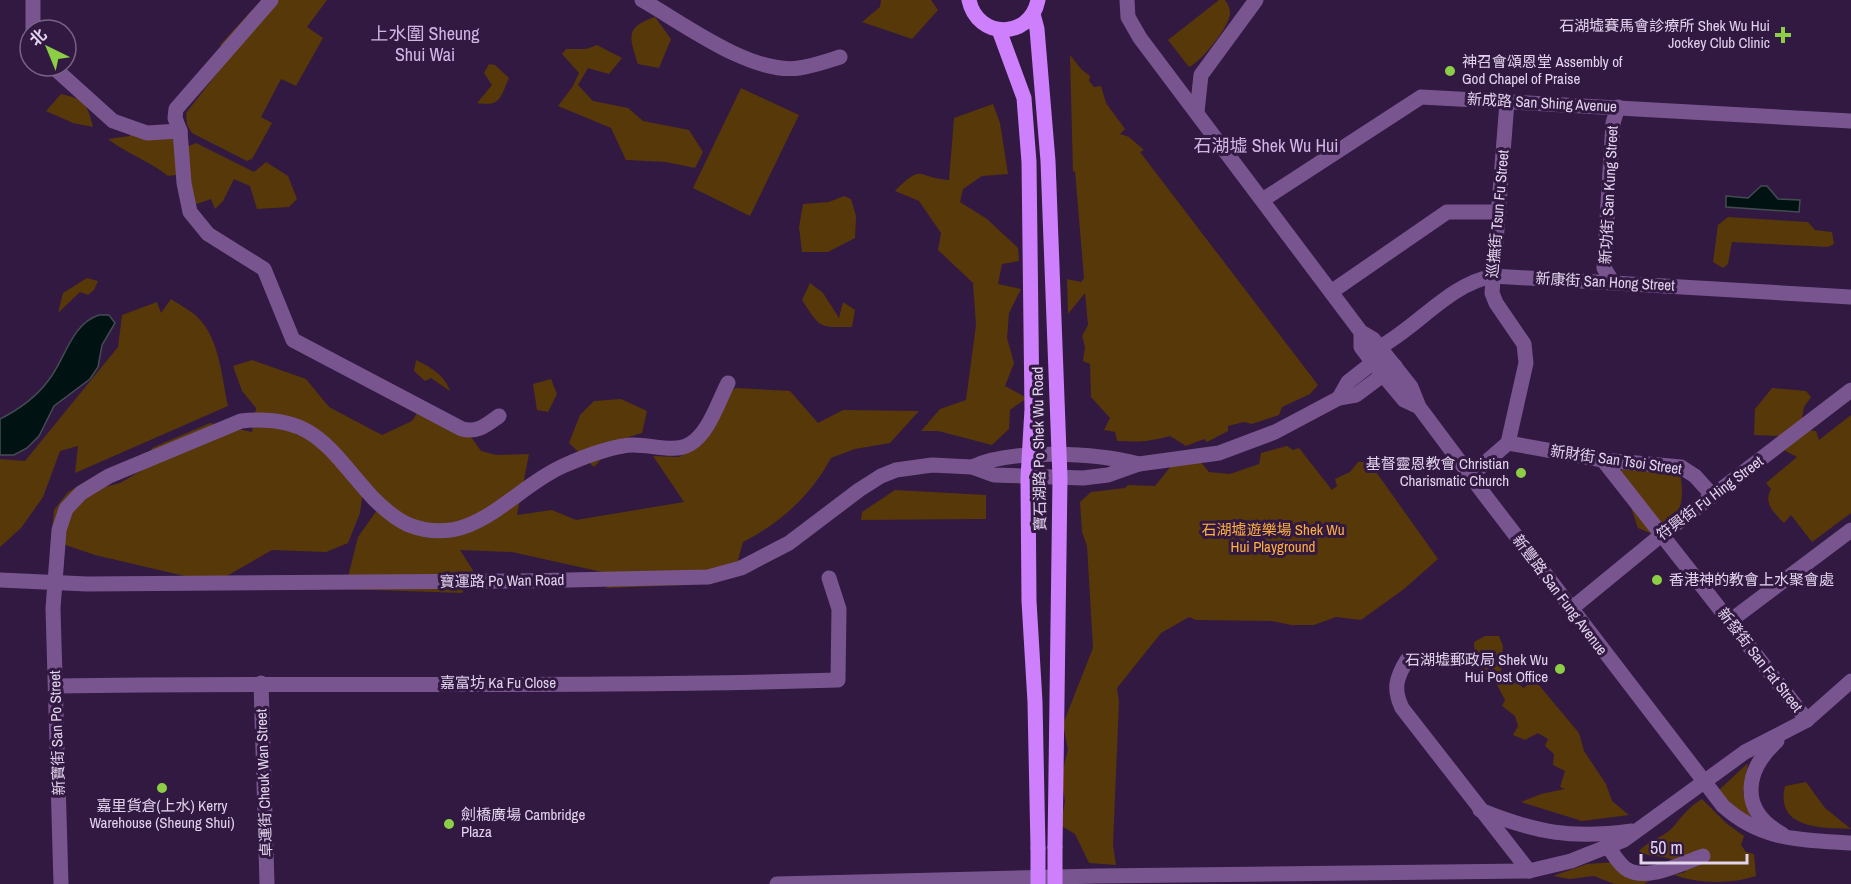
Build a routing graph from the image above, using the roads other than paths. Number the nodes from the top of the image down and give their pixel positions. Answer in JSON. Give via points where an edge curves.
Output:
{"nodes":[{"id":1,"x":33,"y":0,"type":"edge"},
{"id":2,"x":271,"y":0,"type":"edge"},
{"id":3,"x":642,"y":0,"type":"edge"},
{"id":4,"x":968,"y":0,"type":"edge"},
{"id":5,"x":1127,"y":0,"type":"edge"},
{"id":6,"x":1238,"y":0,"type":"edge"},
{"id":7,"x":1256,"y":0,"type":"edge"},
{"id":8,"x":1035,"y":7,"type":"edge"},
{"id":9,"x":33,"y":18,"type":"edge"},
{"id":10,"x":1239,"y":23,"type":"junction"},
{"id":11,"x":999,"y":30,"type":"junction"},
{"id":12,"x":840,"y":57,"type":"dead end"},
{"id":13,"x":1201,"y":75,"type":"junction"},
{"id":14,"x":65,"y":78,"type":"edge"},
{"id":15,"x":1174,"y":81,"type":"junction"},
{"id":16,"x":1507,"y":102,"type":"junction"},
{"id":17,"x":1618,"y":107,"type":"junction"},
{"id":18,"x":1197,"y":112,"type":"junction"},
{"id":19,"x":1851,"y":121,"type":"edge"},
{"id":20,"x":180,"y":131,"type":"junction"},
{"id":21,"x":1263,"y":199,"type":"junction"},
{"id":22,"x":1499,"y":212,"type":"junction"},
{"id":23,"x":1493,"y":276,"type":"junction"},
{"id":24,"x":1612,"y":281,"type":"junction"},
{"id":25,"x":1331,"y":292,"type":"junction"},
{"id":26,"x":1851,"y":297,"type":"edge"},
{"id":27,"x":1379,"y":354,"type":"junction"},
{"id":28,"x":1389,"y":371,"type":"junction"},
{"id":29,"x":728,"y":383,"type":"dead end"},
{"id":30,"x":1851,"y":390,"type":"edge"},
{"id":31,"x":1340,"y":398,"type":"junction"},
{"id":32,"x":499,"y":416,"type":"dead end"},
{"id":33,"x":1508,"y":443,"type":"junction"},
{"id":34,"x":1059,"y":454,"type":"junction"},
{"id":35,"x":1029,"y":457,"type":"junction"},
{"id":36,"x":1603,"y":460,"type":"junction"},
{"id":37,"x":1139,"y":464,"type":"junction"},
{"id":38,"x":972,"y":467,"type":"junction"},
{"id":39,"x":1470,"y":476,"type":"junction"},
{"id":40,"x":1028,"y":478,"type":"junction"},
{"id":41,"x":1060,"y":478,"type":"junction"},
{"id":42,"x":1713,"y":496,"type":"junction"},
{"id":43,"x":1851,"y":530,"type":"edge"},
{"id":44,"x":1660,"y":536,"type":"junction"},
{"id":45,"x":829,"y":578,"type":"dead end"},
{"id":46,"x":0,"y":580,"type":"edge"},
{"id":47,"x":55,"y":583,"type":"junction"},
{"id":48,"x":1571,"y":609,"type":"junction"},
{"id":49,"x":1730,"y":621,"type":"junction"},
{"id":50,"x":1407,"y":660,"type":"dead end"},
{"id":51,"x":1851,"y":681,"type":"edge"},
{"id":52,"x":261,"y":683,"type":"junction"},
{"id":53,"x":56,"y":686,"type":"junction"},
{"id":54,"x":1807,"y":720,"type":"junction"},
{"id":55,"x":1786,"y":732,"type":"junction"},
{"id":56,"x":1704,"y":782,"type":"junction"},
{"id":57,"x":1480,"y":810,"type":"junction"},
{"id":58,"x":1638,"y":830,"type":"junction"},
{"id":59,"x":1790,"y":838,"type":"junction"},
{"id":60,"x":1851,"y":843,"type":"edge"},
{"id":61,"x":1609,"y":848,"type":"junction"},
{"id":62,"x":1703,"y":856,"type":"dead end"},
{"id":63,"x":1529,"y":871,"type":"junction"},
{"id":64,"x":61,"y":884,"type":"edge"},
{"id":65,"x":267,"y":884,"type":"edge"},
{"id":66,"x":777,"y":884,"type":"edge"},
{"id":67,"x":1038,"y":884,"type":"edge"},
{"id":68,"x":1055,"y":884,"type":"edge"}],
"edges":[{"from":1,"to":9,"type":"street"},
{"from":2,"to":20,"type":"street","via":[[177,109],[175,118]]},
{"from":3,"to":12,"type":"street","via":[[737,54],[765,65],[797,69]]},
{"from":4,"to":11,"type":"main road","via":[[977,19]]},
{"from":5,"to":15,"type":"street","name":"新豐路 San Fung Avenue","via":[[1130,24]]},
{"from":6,"to":10,"type":"street"},
{"from":7,"to":10,"type":"street"},
{"from":8,"to":11,"type":"main road","name":"寶石湖路 Po Shek Wu Road","via":[[1015,28]]},
{"from":8,"to":34,"type":"main road","name":"寶石湖路 Po Shek Wu Road","via":[[1048,161]]},
{"from":10,"to":13,"type":"street"},
{"from":11,"to":35,"type":"main road","name":"寶石湖路 Po Shek Wu Road","via":[[1024,98],[1029,162]]},
{"from":13,"to":15,"type":"street"},
{"from":13,"to":18,"type":"street"},
{"from":14,"to":20,"type":"street","via":[[113,121],[147,133]]},
{"from":15,"to":18,"type":"street","name":"新豐路 San Fung Avenue"},
{"from":16,"to":17,"type":"street","name":"新成路 San Shing Avenue"},
{"from":16,"to":21,"type":"street","name":"新成路 San Shing Avenue","via":[[1428,97],[1414,100]]},
{"from":16,"to":22,"type":"street","name":"巡撫街 Tsun Fu Street"},
{"from":17,"to":19,"type":"street","name":"新成路 San Shing Avenue"},
{"from":17,"to":24,"type":"street","name":"新功街 San Kung Street","via":[[1613,123],[1604,268]]},
{"from":18,"to":21,"type":"street","name":"新豐路 San Fung Avenue"},
{"from":20,"to":32,"type":"street","via":[[190,212],[208,234],[264,269],[293,340],[462,429],[480,429]]},
{"from":21,"to":25,"type":"street","name":"新豐路 San Fung Avenue"},
{"from":22,"to":23,"type":"street","name":"巡撫街 Tsun Fu Street"},
{"from":22,"to":25,"type":"street","via":[[1447,212]]},
{"from":23,"to":24,"type":"street","name":"新康街 San Hong Street"},
{"from":23,"to":27,"type":"street","name":"新康街 San Hong Street","via":[[1474,279]]},
{"from":23,"to":33,"type":"street","name":"巡撫街 Tsun Fu Street","via":[[1492,298],[1527,353]]},
{"from":24,"to":26,"type":"street","name":"新康街 San Hong Street"},
{"from":25,"to":27,"type":"street","name":"新豐路 San Fung Avenue","via":[[1361,332],[1361,347]]},
{"from":27,"to":28,"type":"street","name":"新豐路 San Fung Avenue"},
{"from":27,"to":31,"type":"street","name":"寶運路 Po Wan Road","via":[[1348,382]]},
{"from":28,"to":31,"type":"street","name":"寶運路 Po Wan Road","via":[[1356,394]]},
{"from":28,"to":39,"type":"street","name":"新豐路 San Fung Avenue","via":[[1404,400],[1419,407]]},
{"from":29,"to":47,"type":"street","name":"新寶街 San Po Street","via":[[700,436],[682,448],[624,445],[561,466],[489,516],[450,530],[430,531],[407,524],[384,510],[338,453],[318,436],[290,423],[263,418],[241,421],[109,476],[81,494],[66,509],[59,530]]},
{"from":30,"to":42,"type":"street","name":"符興街 Fu Hing Street"},
{"from":31,"to":37,"type":"street","name":"寶運路 Po Wan Road","via":[[1244,445],[1184,460]]},
{"from":33,"to":36,"type":"street","name":"新財街 San Tsoi Street"},
{"from":33,"to":39,"type":"street"},
{"from":34,"to":35,"type":"street","name":"寶運路 Po Wan Road"},
{"from":34,"to":37,"type":"street","name":"寶運路 Po Wan Road","via":[[1112,457]]},
{"from":34,"to":41,"type":"main road","name":"寶石湖路 Po Shek Wu Road"},
{"from":35,"to":38,"type":"street","name":"寶運路 Po Wan Road","via":[[990,458]]},
{"from":35,"to":40,"type":"main road","name":"寶石湖路 Po Shek Wu Road"},
{"from":36,"to":42,"type":"street","name":"新財街 San Tsoi Street","via":[[1681,467]]},
{"from":36,"to":44,"type":"street","name":"新發街 San Fat Street"},
{"from":37,"to":41,"type":"street","name":"寶運路 Po Wan Road","via":[[1108,476]]},
{"from":38,"to":40,"type":"street","name":"寶運路 Po Wan Road","via":[[985,474]]},
{"from":38,"to":47,"type":"street","name":"寶運路 Po Wan Road","via":[[914,466],[881,476],[789,543],[741,568],[708,577],[510,582]]},
{"from":39,"to":48,"type":"street","name":"新豐路 San Fung Avenue"},
{"from":40,"to":41,"type":"street","name":"寶運路 Po Wan Road"},
{"from":40,"to":67,"type":"main road","name":"寶石湖路 Po Shek Wu Road","bridge":true},
{"from":41,"to":68,"type":"main road","name":"寶石湖路 Po Shek Wu Road","bridge":true},
{"from":42,"to":44,"type":"street","name":"符興街 Fu Hing Street"},
{"from":43,"to":49,"type":"street"},
{"from":44,"to":48,"type":"street","name":"符興街 Fu Hing Street"},
{"from":44,"to":49,"type":"street","name":"新發街 San Fat Street"},
{"from":45,"to":52,"type":"street","name":"嘉富坊 Ka Fu Close","via":[[839,609],[838,680]]},
{"from":46,"to":47,"type":"street","name":"寶運路 Po Wan Road"},
{"from":47,"to":53,"type":"street","name":"新寶街 San Po Street"},
{"from":48,"to":56,"type":"street","name":"新豐路 San Fung Avenue"},
{"from":49,"to":54,"type":"street","name":"新發街 San Fat Street"},
{"from":50,"to":57,"type":"street","via":[[1397,675],[1395,693],[1402,708]]},
{"from":51,"to":54,"type":"street"},
{"from":52,"to":53,"type":"street","name":"嘉富坊 Ka Fu Close"},
{"from":52,"to":65,"type":"street","name":"卓運街 Cheuk Wan Street"},
{"from":53,"to":64,"type":"street","name":"新寶街 San Po Street"},
{"from":54,"to":55,"type":"street"},
{"from":55,"to":56,"type":"street","via":[[1746,752]]},
{"from":55,"to":59,"type":"street","via":[[1759,759],[1751,788],[1754,804],[1765,821]]},
{"from":56,"to":58,"type":"street"},
{"from":56,"to":59,"type":"street","name":"新豐路 San Fung Avenue","via":[[1723,806],[1749,827]]},
{"from":57,"to":58,"type":"street","via":[[1519,826],[1560,835]]},
{"from":57,"to":63,"type":"street"},
{"from":58,"to":61,"type":"street"},
{"from":59,"to":60,"type":"street","name":"新豐路 San Fung Avenue"},
{"from":61,"to":62,"type":"street","via":[[1627,870],[1641,873]]},
{"from":61,"to":63,"type":"street"},
{"from":63,"to":66,"type":"street"}]}
